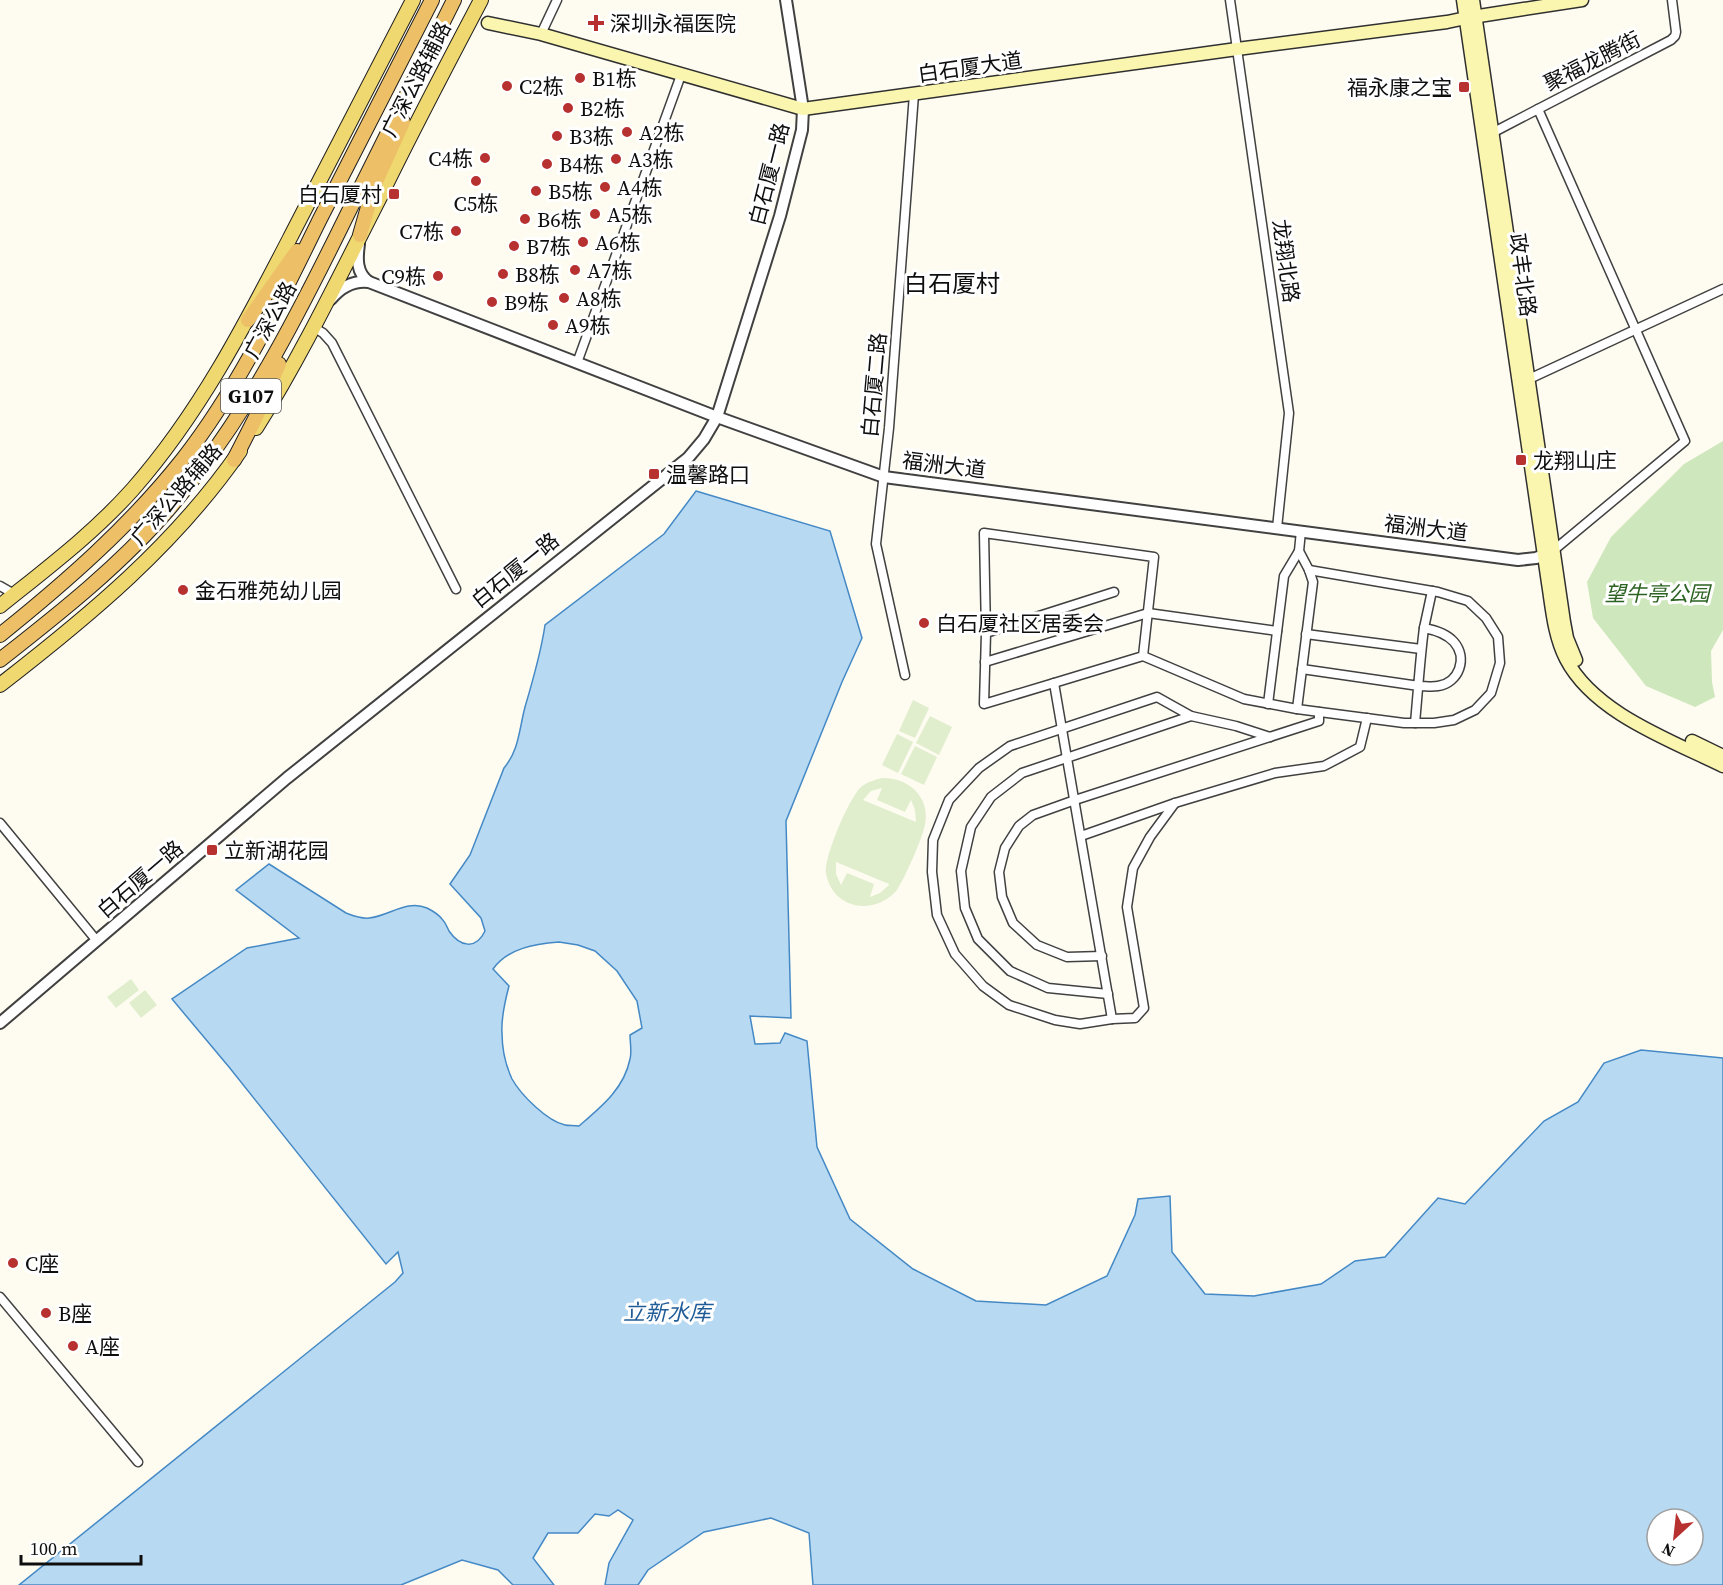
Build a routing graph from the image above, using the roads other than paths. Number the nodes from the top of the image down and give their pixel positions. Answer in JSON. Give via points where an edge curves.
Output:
{"nodes":[{"id":1,"x":413,"y":0,"type":"edge"},
{"id":2,"x":432,"y":0,"type":"edge"},
{"id":3,"x":454,"y":0,"type":"edge"},
{"id":4,"x":481,"y":0,"type":"edge"},
{"id":5,"x":557,"y":0,"type":"edge"},
{"id":6,"x":786,"y":0,"type":"edge"},
{"id":7,"x":1230,"y":0,"type":"edge"},
{"id":8,"x":1463,"y":0,"type":"edge"},
{"id":9,"x":1473,"y":0,"type":"edge"},
{"id":10,"x":1582,"y":0,"type":"edge"},
{"id":11,"x":1672,"y":0,"type":"edge"},
{"id":12,"x":1470,"y":17,"type":"junction"},
{"id":13,"x":488,"y":23,"type":"dead end"},
{"id":14,"x":541,"y":34,"type":"junction"},
{"id":15,"x":1238,"y":49,"type":"junction"},
{"id":16,"x":419,"y":71,"type":"junction"},
{"id":17,"x":681,"y":75,"type":"junction"},
{"id":18,"x":914,"y":94,"type":"junction"},
{"id":19,"x":803,"y":109,"type":"junction"},
{"id":20,"x":1538,"y":109,"type":"junction"},
{"id":21,"x":1492,"y":133,"type":"junction"},
{"id":22,"x":321,"y":217,"type":"junction"},
{"id":23,"x":360,"y":235,"type":"junction"},
{"id":24,"x":369,"y":282,"type":"junction"},
{"id":25,"x":1723,"y":290,"type":"edge"},
{"id":26,"x":304,"y":304,"type":"junction"},
{"id":27,"x":323,"y":309,"type":"junction"},
{"id":28,"x":248,"y":320,"type":"junction"},
{"id":29,"x":314,"y":327,"type":"junction"},
{"id":30,"x":1635,"y":330,"type":"junction"},
{"id":31,"x":577,"y":363,"type":"junction"},
{"id":32,"x":1529,"y":379,"type":"junction"},
{"id":33,"x":717,"y":417,"type":"junction"},
{"id":34,"x":234,"y":460,"type":"junction"},
{"id":35,"x":884,"y":477,"type":"junction"},
{"id":36,"x":1277,"y":528,"type":"junction"},
{"id":37,"x":1301,"y":531,"type":"junction"},
{"id":38,"x":1299,"y":551,"type":"junction"},
{"id":39,"x":1549,"y":553,"type":"junction"},
{"id":40,"x":1310,"y":570,"type":"junction"},
{"id":41,"x":0,"y":586,"type":"edge"},
{"id":42,"x":456,"y":589,"type":"dead end"},
{"id":43,"x":1432,"y":591,"type":"junction"},
{"id":44,"x":1114,"y":592,"type":"dead end"},
{"id":45,"x":14,"y":594,"type":"junction"},
{"id":46,"x":0,"y":606,"type":"edge"},
{"id":47,"x":1148,"y":614,"type":"junction"},
{"id":48,"x":1424,"y":628,"type":"junction"},
{"id":49,"x":1277,"y":631,"type":"junction"},
{"id":50,"x":986,"y":633,"type":"junction"},
{"id":51,"x":1306,"y":634,"type":"junction"},
{"id":52,"x":0,"y":635,"type":"edge"},
{"id":53,"x":1421,"y":649,"type":"junction"},
{"id":54,"x":1143,"y":656,"type":"junction"},
{"id":55,"x":0,"y":660,"type":"edge"},
{"id":56,"x":985,"y":662,"type":"junction"},
{"id":57,"x":1302,"y":669,"type":"junction"},
{"id":58,"x":905,"y":675,"type":"dead end"},
{"id":59,"x":1054,"y":683,"type":"junction"},
{"id":60,"x":0,"y":685,"type":"edge"},
{"id":61,"x":1419,"y":686,"type":"junction"},
{"id":62,"x":1268,"y":704,"type":"junction"},
{"id":63,"x":1297,"y":709,"type":"junction"},
{"id":64,"x":1319,"y":712,"type":"junction"},
{"id":65,"x":1191,"y":716,"type":"junction"},
{"id":66,"x":1367,"y":718,"type":"junction"},
{"id":67,"x":1415,"y":723,"type":"junction"},
{"id":68,"x":1062,"y":728,"type":"junction"},
{"id":69,"x":1270,"y":737,"type":"junction"},
{"id":70,"x":1067,"y":756,"type":"junction"},
{"id":71,"x":1723,"y":756,"type":"edge"},
{"id":72,"x":1723,"y":766,"type":"edge"},
{"id":73,"x":1074,"y":800,"type":"junction"},
{"id":74,"x":1175,"y":803,"type":"junction"},
{"id":75,"x":0,"y":823,"type":"edge"},
{"id":76,"x":1081,"y":836,"type":"junction"},
{"id":77,"x":97,"y":941,"type":"junction"},
{"id":78,"x":1102,"y":956,"type":"junction"},
{"id":79,"x":1108,"y":994,"type":"junction"},
{"id":80,"x":1112,"y":1019,"type":"junction"},
{"id":81,"x":0,"y":1023,"type":"edge"},
{"id":82,"x":0,"y":1297,"type":"edge"},
{"id":83,"x":138,"y":1462,"type":"dead end"}],
"edges":[{"from":1,"to":28,"type":"main road","name":"广深公路辅路"},
{"from":2,"to":22,"type":"highway","name":"广深公路","number":"G107"},
{"from":3,"to":16,"type":"highway","name":"广深公路","number":"G107"},
{"from":4,"to":23,"type":"main road","name":"广深公路辅路"},
{"from":5,"to":14,"type":"street"},
{"from":6,"to":19,"type":"street","name":"白石厦一路"},
{"from":7,"to":15,"type":"street","name":"龙翔北路"},
{"from":8,"to":12,"type":"main road","name":"政丰北路"},
{"from":9,"to":12,"type":"main road","name":"政丰北路"},
{"from":10,"to":12,"type":"main road","name":"白石厦大道"},
{"from":11,"to":20,"type":"street","name":"聚福龙腾街","via":[[1676,32],[1671,40]]},
{"from":12,"to":15,"type":"main road","name":"白石厦大道"},
{"from":12,"to":21,"type":"main road","name":"政丰北路"},
{"from":12,"to":39,"type":"main road","name":"政丰北路"},
{"from":13,"to":14,"type":"main road","name":"白石厦大道"},
{"from":14,"to":17,"type":"main road","name":"白石厦大道"},
{"from":15,"to":18,"type":"main road","name":"白石厦大道"},
{"from":15,"to":36,"type":"street","name":"龙翔北路","via":[[1290,412]]},
{"from":16,"to":23,"type":"highway","via":[[408,111],[370,195]]},
{"from":16,"to":26,"type":"highway","name":"广深公路","number":"G107"},
{"from":17,"to":19,"type":"main road","name":"白石厦大道"},
{"from":17,"to":31,"type":"street"},
{"from":18,"to":19,"type":"main road","name":"白石厦大道"},
{"from":18,"to":35,"type":"street","name":"白石厦二路"},
{"from":19,"to":33,"type":"street","name":"白石厦一路","via":[[802,130],[780,216]]},
{"from":20,"to":21,"type":"street","name":"聚福龙腾街"},
{"from":20,"to":30,"type":"street"},
{"from":21,"to":32,"type":"main road","name":"政丰北路"},
{"from":22,"to":28,"type":"highway"},
{"from":22,"to":52,"type":"highway","name":"广深公路","number":"G107","via":[[242,372],[184,457],[94,556]]},
{"from":23,"to":24,"type":"street","via":[[358,267]]},
{"from":23,"to":27,"type":"main road","name":"广深公路辅路"},
{"from":24,"to":27,"type":"street","via":[[342,288]]},
{"from":24,"to":31,"type":"street","name":"福洲大道"},
{"from":25,"to":30,"type":"street"},
{"from":26,"to":34,"type":"highway"},
{"from":26,"to":55,"type":"highway","name":"广深公路","number":"G107","via":[[247,403],[170,507],[105,572]]},
{"from":27,"to":29,"type":"main road","name":"广深公路辅路"},
{"from":28,"to":45,"type":"main road","name":"广深公路辅路","via":[[200,402],[134,489],[71,549]]},
{"from":29,"to":34,"type":"main road","name":"广深公路辅路"},
{"from":29,"to":42,"type":"street","via":[[332,343]]},
{"from":30,"to":32,"type":"street"},
{"from":30,"to":39,"type":"street","via":[[1685,441]]},
{"from":31,"to":33,"type":"street","name":"福洲大道"},
{"from":32,"to":39,"type":"main road","name":"政丰北路"},
{"from":33,"to":35,"type":"street","name":"福洲大道"},
{"from":33,"to":77,"type":"street","name":"白石厦一路","via":[[688,458],[287,778]]},
{"from":34,"to":60,"type":"main road","name":"广深公路辅路","via":[[167,541],[121,587]]},
{"from":35,"to":36,"type":"street","name":"福洲大道"},
{"from":35,"to":58,"type":"street","name":"白石厦二路","via":[[876,544]]},
{"from":36,"to":37,"type":"street","name":"福洲大道"},
{"from":37,"to":38,"type":"street"},
{"from":37,"to":39,"type":"street","name":"福洲大道","via":[[1518,560]]},
{"from":38,"to":40,"type":"street"},
{"from":38,"to":49,"type":"street","via":[[1284,576]]},
{"from":39,"to":71,"type":"main road","via":[[1567,638],[1585,674],[1621,705]]},
{"from":39,"to":72,"type":"main road","via":[[1559,641],[1584,685],[1633,721]]},
{"from":40,"to":43,"type":"street"},
{"from":40,"to":51,"type":"street","via":[[1313,582]]},
{"from":41,"to":45,"type":"street"},
{"from":43,"to":48,"type":"street"},
{"from":43,"to":67,"type":"street","via":[[1468,601],[1486,618],[1498,637],[1500,663],[1491,693],[1475,710],[1454,720]]},
{"from":44,"to":50,"type":"street"},
{"from":45,"to":46,"type":"main road","name":"广深公路辅路"},
{"from":47,"to":49,"type":"street"},
{"from":47,"to":50,"type":"street","via":[[1154,557],[984,532]]},
{"from":47,"to":54,"type":"street"},
{"from":47,"to":56,"type":"street"},
{"from":48,"to":53,"type":"street"},
{"from":48,"to":61,"type":"street","via":[[1441,632],[1454,642],[1460,653],[1460,665],[1449,683]]},
{"from":49,"to":62,"type":"street"},
{"from":50,"to":56,"type":"street"},
{"from":51,"to":53,"type":"street"},
{"from":51,"to":57,"type":"street"},
{"from":53,"to":61,"type":"street"},
{"from":54,"to":59,"type":"street"},
{"from":54,"to":62,"type":"street","via":[[1244,699]]},
{"from":56,"to":59,"type":"street","via":[[984,704]]},
{"from":57,"to":61,"type":"street"},
{"from":57,"to":63,"type":"street"},
{"from":59,"to":68,"type":"street"},
{"from":61,"to":67,"type":"street"},
{"from":62,"to":63,"type":"street"},
{"from":63,"to":64,"type":"street"},
{"from":64,"to":66,"type":"street"},
{"from":64,"to":69,"type":"street","via":[[1319,721]]},
{"from":65,"to":68,"type":"street","via":[[1157,697]]},
{"from":65,"to":69,"type":"street"},
{"from":65,"to":70,"type":"street"},
{"from":66,"to":67,"type":"street"},
{"from":66,"to":74,"type":"street","via":[[1360,747],[1324,766],[1275,773]]},
{"from":68,"to":70,"type":"street"},
{"from":68,"to":80,"type":"street","via":[[1010,746],[979,768],[949,800],[933,840],[937,915],[955,954],[982,986],[1009,1005],[1080,1024]]},
{"from":69,"to":73,"type":"street"},
{"from":70,"to":73,"type":"street"},
{"from":70,"to":79,"type":"street","via":[[1022,773],[991,797],[971,827],[961,871],[965,908],[978,939],[1010,971],[1048,988]]},
{"from":73,"to":76,"type":"street"},
{"from":73,"to":78,"type":"street","via":[[1032,815],[1019,826],[1005,848],[999,872],[1002,897],[1013,922],[1037,945],[1067,957]]},
{"from":74,"to":76,"type":"street"},
{"from":74,"to":80,"type":"street","via":[[1149,837],[1133,868],[1127,907],[1143,1008],[1135,1018]]},
{"from":75,"to":77,"type":"street"},
{"from":76,"to":78,"type":"street"},
{"from":77,"to":81,"type":"street","name":"白石厦一路"},
{"from":78,"to":79,"type":"street"},
{"from":79,"to":80,"type":"street"},
{"from":82,"to":83,"type":"street"}]}
